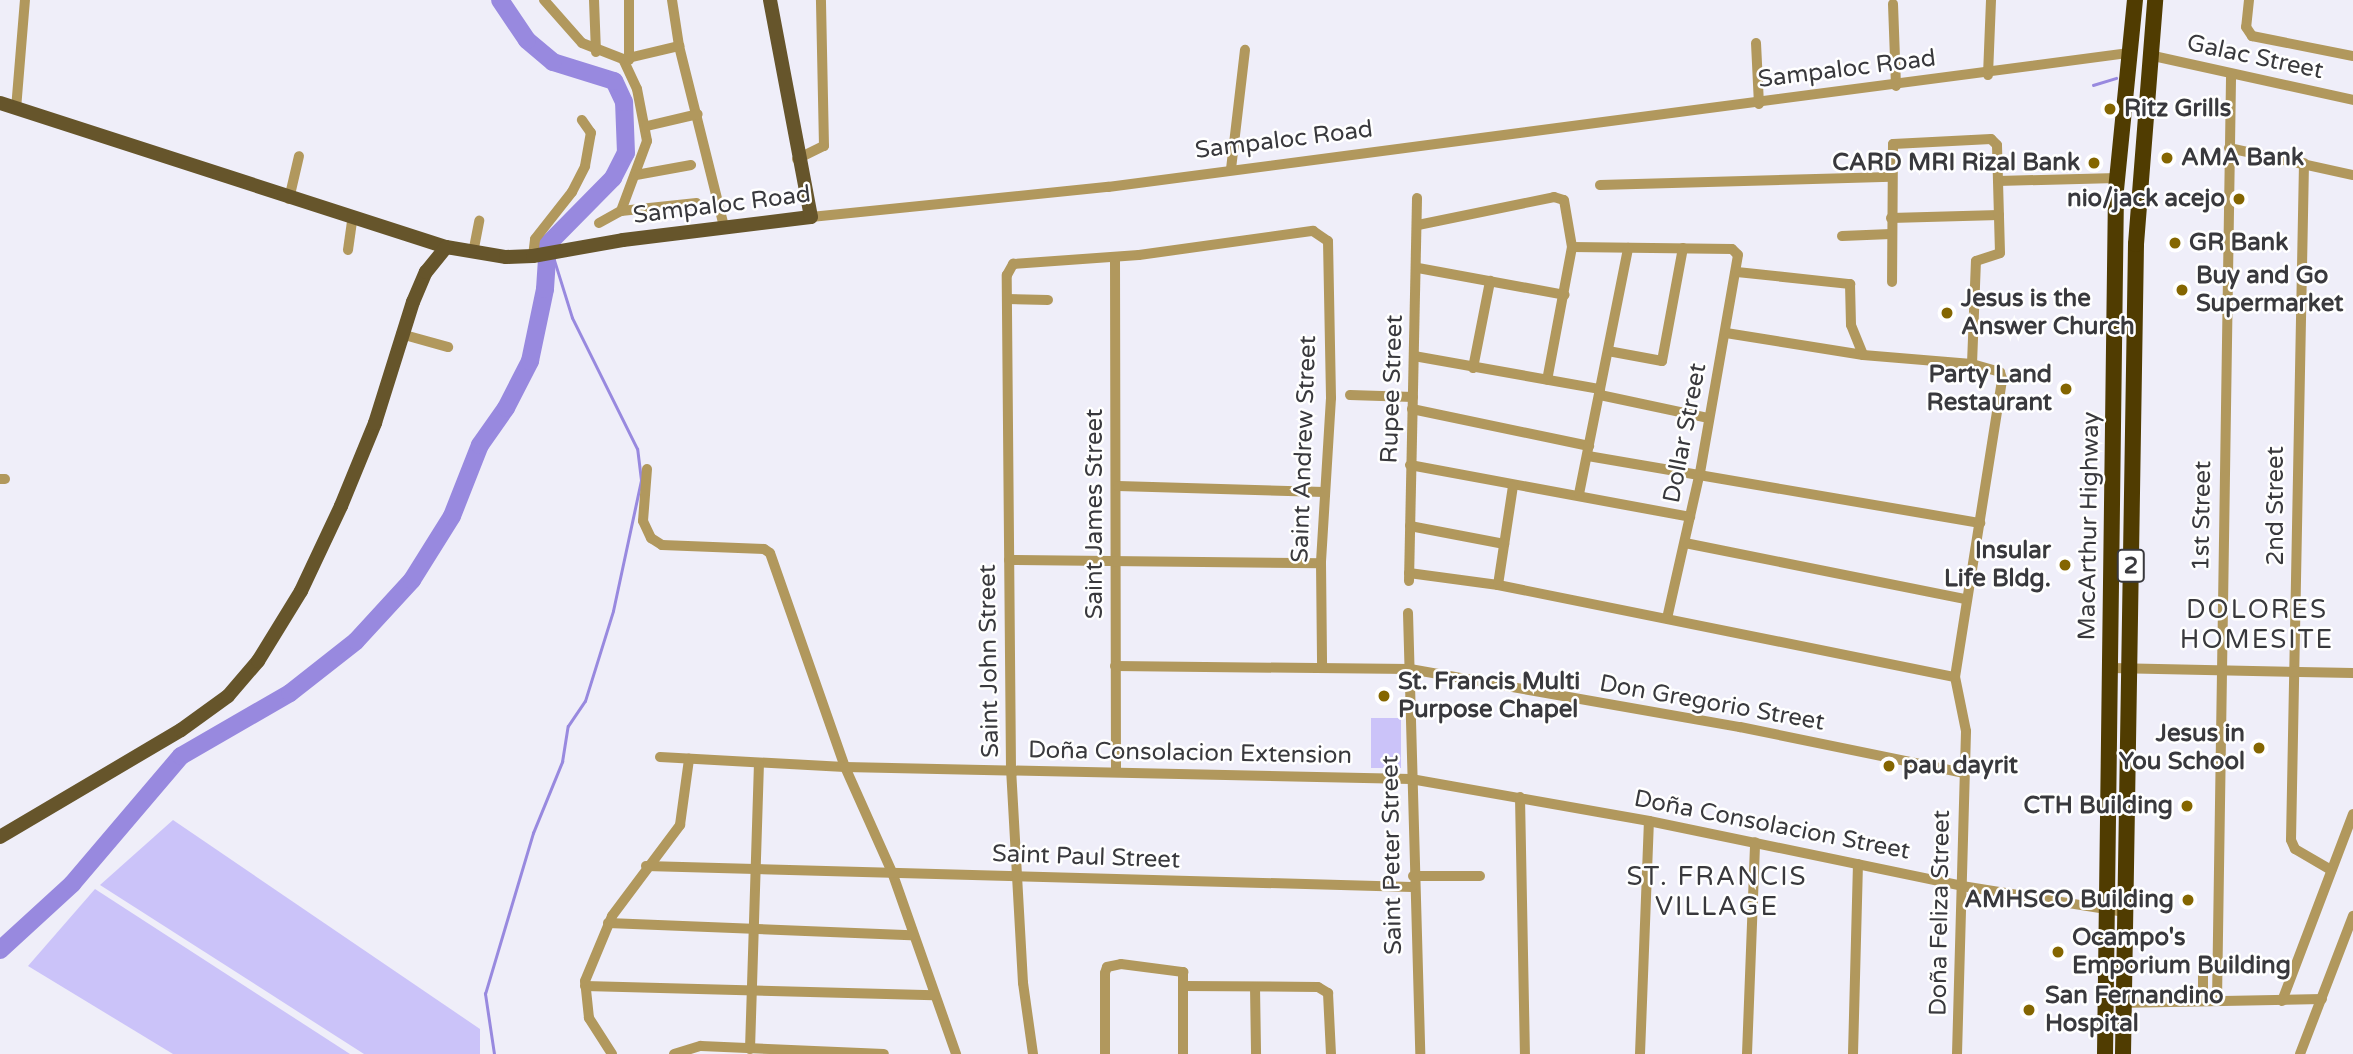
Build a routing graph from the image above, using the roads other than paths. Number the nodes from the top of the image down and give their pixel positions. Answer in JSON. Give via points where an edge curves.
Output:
{"nodes":[{"id":1,"x":25,"y":0,"type":"edge"},
{"id":2,"x":544,"y":0,"type":"edge"},
{"id":3,"x":594,"y":0,"type":"edge"},
{"id":4,"x":629,"y":0,"type":"edge"},
{"id":5,"x":672,"y":0,"type":"edge"},
{"id":6,"x":770,"y":0,"type":"edge"},
{"id":7,"x":821,"y":0,"type":"edge"},
{"id":8,"x":1991,"y":0,"type":"edge"},
{"id":9,"x":2135,"y":0,"type":"edge"},
{"id":10,"x":2155,"y":0,"type":"edge"},
{"id":11,"x":2249,"y":0,"type":"edge"},
{"id":12,"x":1894,"y":4,"type":"dead end"},
{"id":13,"x":1756,"y":43,"type":"dead end"},
{"id":14,"x":679,"y":46,"type":"junction"},
{"id":15,"x":1245,"y":50,"type":"dead end"},
{"id":16,"x":596,"y":52,"type":"junction"},
{"id":17,"x":2129,"y":53,"type":"junction"},
{"id":18,"x":2152,"y":56,"type":"junction"},
{"id":19,"x":2353,"y":56,"type":"edge"},
{"id":20,"x":626,"y":60,"type":"junction"},
{"id":21,"x":2231,"y":74,"type":"junction"},
{"id":22,"x":1988,"y":75,"type":"junction"},
{"id":23,"x":1896,"y":86,"type":"junction"},
{"id":24,"x":2353,"y":100,"type":"edge"},
{"id":25,"x":0,"y":103,"type":"edge"},
{"id":26,"x":1759,"y":103,"type":"junction"},
{"id":27,"x":16,"y":109,"type":"junction"},
{"id":28,"x":698,"y":114,"type":"junction"},
{"id":29,"x":582,"y":120,"type":"dead end"},
{"id":30,"x":647,"y":126,"type":"junction"},
{"id":31,"x":2229,"y":148,"type":"junction"},
{"id":32,"x":299,"y":156,"type":"dead end"},
{"id":33,"x":797,"y":159,"type":"junction"},
{"id":34,"x":2304,"y":163,"type":"junction"},
{"id":35,"x":691,"y":165,"type":"dead end"},
{"id":36,"x":1231,"y":169,"type":"junction"},
{"id":37,"x":636,"y":175,"type":"junction"},
{"id":38,"x":2353,"y":175,"type":"edge"},
{"id":39,"x":1891,"y":177,"type":"junction"},
{"id":40,"x":2117,"y":178,"type":"junction"},
{"id":41,"x":1998,"y":181,"type":"junction"},
{"id":42,"x":1600,"y":185,"type":"dead end"},
{"id":43,"x":1418,"y":198,"type":"dead end"},
{"id":44,"x":289,"y":199,"type":"junction"},
{"id":45,"x":696,"y":202,"type":"dead end"},
{"id":46,"x":621,"y":211,"type":"junction"},
{"id":47,"x":1999,"y":215,"type":"junction"},
{"id":48,"x":811,"y":217,"type":"junction"},
{"id":49,"x":1891,"y":218,"type":"junction"},
{"id":50,"x":352,"y":220,"type":"junction"},
{"id":51,"x":479,"y":221,"type":"dead end"},
{"id":52,"x":599,"y":223,"type":"dead end"},
{"id":53,"x":1418,"y":225,"type":"junction"},
{"id":54,"x":724,"y":227,"type":"junction"},
{"id":55,"x":1891,"y":234,"type":"junction"},
{"id":56,"x":1842,"y":236,"type":"dead end"},
{"id":57,"x":446,"y":247,"type":"junction"},
{"id":58,"x":1572,"y":247,"type":"junction"},
{"id":59,"x":1628,"y":248,"type":"junction"},
{"id":60,"x":1683,"y":248,"type":"junction"},
{"id":61,"x":348,"y":250,"type":"dead end"},
{"id":62,"x":473,"y":253,"type":"junction"},
{"id":63,"x":535,"y":256,"type":"junction"},
{"id":64,"x":1115,"y":257,"type":"junction"},
{"id":65,"x":1418,"y":268,"type":"junction"},
{"id":66,"x":1737,"y":272,"type":"junction"},
{"id":67,"x":1490,"y":282,"type":"junction"},
{"id":68,"x":1892,"y":282,"type":"dead end"},
{"id":69,"x":1564,"y":295,"type":"junction"},
{"id":70,"x":1007,"y":299,"type":"junction"},
{"id":71,"x":1048,"y":300,"type":"dead end"},
{"id":72,"x":1726,"y":333,"type":"junction"},
{"id":73,"x":401,"y":334,"type":"junction"},
{"id":74,"x":448,"y":347,"type":"dead end"},
{"id":75,"x":1608,"y":351,"type":"junction"},
{"id":76,"x":1863,"y":355,"type":"junction"},
{"id":77,"x":1414,"y":356,"type":"junction"},
{"id":78,"x":1972,"y":364,"type":"junction"},
{"id":79,"x":1473,"y":368,"type":"junction"},
{"id":80,"x":1547,"y":380,"type":"junction"},
{"id":81,"x":1600,"y":392,"type":"junction"},
{"id":82,"x":1350,"y":395,"type":"dead end"},
{"id":83,"x":1413,"y":397,"type":"junction"},
{"id":84,"x":1412,"y":409,"type":"junction"},
{"id":85,"x":1708,"y":418,"type":"junction"},
{"id":86,"x":1589,"y":451,"type":"junction"},
{"id":87,"x":1410,"y":465,"type":"junction"},
{"id":88,"x":647,"y":469,"type":"dead end"},
{"id":89,"x":1700,"y":472,"type":"junction"},
{"id":90,"x":1513,"y":485,"type":"junction"},
{"id":91,"x":1118,"y":486,"type":"junction"},
{"id":92,"x":1324,"y":492,"type":"junction"},
{"id":93,"x":1580,"y":495,"type":"junction"},
{"id":94,"x":1690,"y":517,"type":"junction"},
{"id":95,"x":1980,"y":523,"type":"junction"},
{"id":96,"x":1410,"y":526,"type":"junction"},
{"id":97,"x":1685,"y":543,"type":"junction"},
{"id":98,"x":1504,"y":544,"type":"junction"},
{"id":99,"x":1117,"y":558,"type":"junction"},
{"id":100,"x":1009,"y":560,"type":"junction"},
{"id":101,"x":1321,"y":562,"type":"junction"},
{"id":102,"x":1498,"y":585,"type":"junction"},
{"id":103,"x":1965,"y":599,"type":"junction"},
{"id":104,"x":1408,"y":613,"type":"dead end"},
{"id":105,"x":1667,"y":618,"type":"junction"},
{"id":106,"x":1322,"y":664,"type":"junction"},
{"id":107,"x":1115,"y":666,"type":"junction"},
{"id":108,"x":2111,"y":668,"type":"junction"},
{"id":109,"x":1410,"y":669,"type":"junction"},
{"id":110,"x":2130,"y":669,"type":"junction"},
{"id":111,"x":2220,"y":671,"type":"junction"},
{"id":112,"x":2353,"y":673,"type":"edge"},
{"id":113,"x":2296,"y":674,"type":"junction"},
{"id":114,"x":1955,"y":677,"type":"junction"},
{"id":115,"x":660,"y":757,"type":"dead end"},
{"id":116,"x":689,"y":759,"type":"junction"},
{"id":117,"x":759,"y":764,"type":"junction"},
{"id":118,"x":845,"y":767,"type":"junction"},
{"id":119,"x":1011,"y":770,"type":"junction"},
{"id":120,"x":1116,"y":772,"type":"junction"},
{"id":121,"x":1964,"y":773,"type":"junction"},
{"id":122,"x":1411,"y":779,"type":"junction"},
{"id":123,"x":1520,"y":797,"type":"junction"},
{"id":124,"x":2353,"y":814,"type":"edge"},
{"id":125,"x":1649,"y":821,"type":"junction"},
{"id":126,"x":0,"y":837,"type":"edge"},
{"id":127,"x":1755,"y":842,"type":"junction"},
{"id":128,"x":1858,"y":864,"type":"junction"},
{"id":129,"x":646,"y":866,"type":"junction"},
{"id":130,"x":758,"y":870,"type":"junction"},
{"id":131,"x":2331,"y":870,"type":"junction"},
{"id":132,"x":892,"y":872,"type":"junction"},
{"id":133,"x":1018,"y":876,"type":"junction"},
{"id":134,"x":1480,"y":876,"type":"dead end"},
{"id":135,"x":1413,"y":881,"type":"junction"},
{"id":136,"x":1962,"y":886,"type":"junction"},
{"id":137,"x":2107,"y":911,"type":"junction"},
{"id":138,"x":2125,"y":912,"type":"junction"},
{"id":139,"x":2353,"y":916,"type":"edge"},
{"id":140,"x":608,"y":923,"type":"junction"},
{"id":141,"x":755,"y":931,"type":"junction"},
{"id":142,"x":911,"y":935,"type":"junction"},
{"id":143,"x":2203,"y":971,"type":"dead end"},
{"id":144,"x":585,"y":986,"type":"junction"},
{"id":145,"x":1184,"y":986,"type":"junction"},
{"id":146,"x":1255,"y":987,"type":"junction"},
{"id":147,"x":754,"y":989,"type":"junction"},
{"id":148,"x":934,"y":995,"type":"junction"},
{"id":149,"x":2322,"y":999,"type":"junction"},
{"id":150,"x":2203,"y":1001,"type":"junction"},
{"id":151,"x":2217,"y":1001,"type":"junction"},
{"id":152,"x":2282,"y":1001,"type":"junction"},
{"id":153,"x":2106,"y":1002,"type":"junction"},
{"id":154,"x":2125,"y":1003,"type":"junction"},
{"id":155,"x":750,"y":1049,"type":"junction"},
{"id":156,"x":612,"y":1054,"type":"edge"},
{"id":157,"x":674,"y":1054,"type":"edge"},
{"id":158,"x":884,"y":1054,"type":"edge"},
{"id":159,"x":956,"y":1054,"type":"edge"},
{"id":160,"x":1033,"y":1054,"type":"edge"},
{"id":161,"x":1105,"y":1054,"type":"edge"},
{"id":162,"x":1183,"y":1054,"type":"edge"},
{"id":163,"x":1256,"y":1054,"type":"edge"},
{"id":164,"x":1332,"y":1054,"type":"edge"},
{"id":165,"x":1420,"y":1054,"type":"edge"},
{"id":166,"x":1525,"y":1054,"type":"edge"},
{"id":167,"x":1640,"y":1054,"type":"edge"},
{"id":168,"x":1747,"y":1054,"type":"edge"},
{"id":169,"x":1853,"y":1054,"type":"edge"},
{"id":170,"x":1957,"y":1054,"type":"edge"},
{"id":171,"x":2105,"y":1054,"type":"edge"},
{"id":172,"x":2123,"y":1054,"type":"edge"},
{"id":173,"x":2300,"y":1054,"type":"edge"}],
"edges":[{"from":1,"to":27,"type":"street"},
{"from":2,"to":16,"type":"street","via":[[567,30]]},
{"from":3,"to":16,"type":"street"},
{"from":4,"to":20,"type":"street"},
{"from":5,"to":14,"type":"street"},
{"from":6,"to":33,"type":"main road"},
{"from":7,"to":33,"type":"street","via":[[824,146]]},
{"from":8,"to":22,"type":"street"},
{"from":9,"to":17,"type":"highway","name":"MacArthur Highway","number":"2"},
{"from":10,"to":18,"type":"highway","name":"MacArthur Highway","number":"2"},
{"from":11,"to":19,"type":"street","via":[[2246,27],[2252,36]]},
{"from":12,"to":23,"type":"street"},
{"from":13,"to":26,"type":"street"},
{"from":14,"to":20,"type":"street"},
{"from":14,"to":28,"type":"street"},
{"from":15,"to":36,"type":"street"},
{"from":16,"to":20,"type":"street"},
{"from":17,"to":22,"type":"street","name":"Sampaloc Road"},
{"from":17,"to":40,"type":"highway","name":"MacArthur Highway","number":"2"},
{"from":18,"to":21,"type":"street","name":"Galac Street"},
{"from":18,"to":110,"type":"highway","name":"MacArthur Highway","number":"2","via":[[2135,257]]},
{"from":20,"to":30,"type":"street"},
{"from":21,"to":24,"type":"street","name":"Galac Street"},
{"from":21,"to":31,"type":"street","name":"1st Street"},
{"from":22,"to":23,"type":"street","name":"Sampaloc Road"},
{"from":23,"to":26,"type":"street","name":"Sampaloc Road"},
{"from":25,"to":27,"type":"main road","name":"Sampaloc Road"},
{"from":26,"to":36,"type":"street","name":"Sampaloc Road"},
{"from":27,"to":44,"type":"main road","name":"Sampaloc Road"},
{"from":28,"to":30,"type":"street"},
{"from":28,"to":54,"type":"street"},
{"from":29,"to":63,"type":"street","via":[[591,133],[585,166],[572,192],[535,239]]},
{"from":30,"to":37,"type":"street","via":[[644,156]]},
{"from":31,"to":34,"type":"street"},
{"from":31,"to":111,"type":"street","name":"1st Street"},
{"from":32,"to":44,"type":"street"},
{"from":33,"to":48,"type":"main road"},
{"from":34,"to":38,"type":"street"},
{"from":34,"to":113,"type":"street","name":"2nd Street"},
{"from":35,"to":37,"type":"street"},
{"from":36,"to":48,"type":"street","name":"Sampaloc Road","via":[[1108,187]]},
{"from":37,"to":46,"type":"street"},
{"from":39,"to":41,"type":"street","via":[[1896,142],[1991,139],[1997,145]]},
{"from":39,"to":42,"type":"street"},
{"from":39,"to":49,"type":"street"},
{"from":40,"to":41,"type":"street"},
{"from":40,"to":108,"type":"highway","name":"MacArthur Highway","number":"2"},
{"from":41,"to":47,"type":"street"},
{"from":43,"to":53,"type":"street","name":"Rupee Street"},
{"from":44,"to":50,"type":"main road","name":"Sampaloc Road"},
{"from":45,"to":46,"type":"street"},
{"from":46,"to":52,"type":"street"},
{"from":47,"to":49,"type":"street"},
{"from":47,"to":78,"type":"street","via":[[2000,253],[1976,261]]},
{"from":48,"to":54,"type":"main road","name":"Sampaloc Road"},
{"from":49,"to":55,"type":"street"},
{"from":50,"to":57,"type":"main road","name":"Sampaloc Road"},
{"from":50,"to":61,"type":"street"},
{"from":51,"to":62,"type":"street"},
{"from":53,"to":58,"type":"street","via":[[1554,197],[1564,200]]},
{"from":53,"to":65,"type":"street","name":"Rupee Street"},
{"from":54,"to":63,"type":"main road","name":"Sampaloc Road"},
{"from":55,"to":56,"type":"street"},
{"from":55,"to":68,"type":"street"},
{"from":57,"to":62,"type":"main road","name":"Sampaloc Road"},
{"from":57,"to":73,"type":"main road","via":[[426,272]]},
{"from":58,"to":59,"type":"street"},
{"from":58,"to":69,"type":"street"},
{"from":59,"to":60,"type":"street"},
{"from":59,"to":75,"type":"street"},
{"from":60,"to":66,"type":"street","name":"Dollar Street","via":[[1732,249],[1738,255]]},
{"from":60,"to":75,"type":"street","via":[[1662,361]]},
{"from":62,"to":63,"type":"main road","name":"Sampaloc Road"},
{"from":64,"to":70,"type":"street","name":"Saint John Street","via":[[1010,266]]},
{"from":64,"to":91,"type":"street","name":"Saint James Street"},
{"from":64,"to":92,"type":"street","name":"Saint Andrew Street","via":[[1312,231],[1324,237],[1329,245],[1331,398]]},
{"from":65,"to":67,"type":"street"},
{"from":65,"to":77,"type":"street","name":"Rupee Street"},
{"from":66,"to":72,"type":"street","name":"Dollar Street"},
{"from":66,"to":76,"type":"street","via":[[1850,284],[1851,325]]},
{"from":67,"to":69,"type":"street"},
{"from":67,"to":79,"type":"street"},
{"from":69,"to":80,"type":"street"},
{"from":70,"to":71,"type":"street"},
{"from":70,"to":100,"type":"street","name":"Saint John Street"},
{"from":72,"to":76,"type":"street"},
{"from":72,"to":85,"type":"street","name":"Dollar Street"},
{"from":73,"to":74,"type":"street"},
{"from":73,"to":126,"type":"main road","via":[[375,423],[341,506],[301,591],[250,671],[228,696],[181,730]]},
{"from":75,"to":81,"type":"street"},
{"from":76,"to":78,"type":"street"},
{"from":77,"to":79,"type":"street"},
{"from":77,"to":83,"type":"street","name":"Rupee Street"},
{"from":78,"to":95,"type":"street","name":"Doña Feliza Street","via":[[2000,372],[2002,379]]},
{"from":79,"to":80,"type":"street"},
{"from":80,"to":81,"type":"street"},
{"from":81,"to":85,"type":"street"},
{"from":81,"to":86,"type":"street"},
{"from":82,"to":83,"type":"street"},
{"from":83,"to":84,"type":"street","name":"Rupee Street"},
{"from":84,"to":86,"type":"street"},
{"from":84,"to":87,"type":"street","name":"Rupee Street"},
{"from":85,"to":89,"type":"street","name":"Dollar Street"},
{"from":86,"to":89,"type":"street","via":[[1694,475]]},
{"from":86,"to":93,"type":"street"},
{"from":87,"to":90,"type":"street"},
{"from":87,"to":96,"type":"street","name":"Rupee Street"},
{"from":88,"to":118,"type":"street","via":[[643,521],[651,538],[662,545],[764,549],[770,553]]},
{"from":89,"to":94,"type":"street","name":"Dollar Street"},
{"from":89,"to":95,"type":"street"},
{"from":90,"to":93,"type":"street"},
{"from":90,"to":98,"type":"street"},
{"from":91,"to":92,"type":"street"},
{"from":91,"to":99,"type":"street","name":"Saint James Street"},
{"from":92,"to":101,"type":"street","name":"Saint Andrew Street"},
{"from":93,"to":94,"type":"street"},
{"from":94,"to":97,"type":"street","name":"Dollar Street"},
{"from":95,"to":103,"type":"street","name":"Doña Feliza Street"},
{"from":96,"to":98,"type":"street"},
{"from":96,"to":102,"type":"street","name":"Rupee Street","via":[[1409,577]]},
{"from":97,"to":103,"type":"street"},
{"from":97,"to":105,"type":"street","name":"Dollar Street"},
{"from":98,"to":102,"type":"street"},
{"from":99,"to":100,"type":"street"},
{"from":99,"to":101,"type":"street"},
{"from":99,"to":107,"type":"street","name":"Saint James Street"},
{"from":100,"to":119,"type":"street","name":"Saint John Street"},
{"from":101,"to":106,"type":"street","name":"Saint Andrew Street"},
{"from":102,"to":105,"type":"street"},
{"from":103,"to":114,"type":"street","name":"Doña Feliza Street"},
{"from":104,"to":109,"type":"street","name":"Saint Peter Street"},
{"from":105,"to":114,"type":"street"},
{"from":106,"to":107,"type":"street","name":"Don Gregorio Street"},
{"from":106,"to":109,"type":"street","name":"Don Gregorio Street"},
{"from":107,"to":120,"type":"street","name":"Saint James Street"},
{"from":108,"to":110,"type":"street"},
{"from":108,"to":137,"type":"highway","name":"MacArthur Highway","number":"2"},
{"from":109,"to":121,"type":"street","name":"Don Gregorio Street","via":[[1740,727]]},
{"from":109,"to":122,"type":"street","name":"Saint Peter Street"},
{"from":110,"to":111,"type":"street"},
{"from":110,"to":138,"type":"highway","name":"MacArthur Highway","number":"2"},
{"from":111,"to":113,"type":"street"},
{"from":111,"to":151,"type":"street","name":"1st Street"},
{"from":112,"to":113,"type":"street"},
{"from":113,"to":131,"type":"street","name":"2nd Street","via":[[2291,840],[2295,849]]},
{"from":114,"to":121,"type":"street","name":"Doña Feliza Street","via":[[1966,731]]},
{"from":115,"to":116,"type":"street","name":"Doña Consolacion Extension"},
{"from":116,"to":117,"type":"street","name":"Doña Consolacion Extension"},
{"from":116,"to":129,"type":"street","via":[[683,817]]},
{"from":117,"to":118,"type":"street","name":"Doña Consolacion Extension"},
{"from":117,"to":130,"type":"street"},
{"from":118,"to":119,"type":"street","name":"Doña Consolacion Extension"},
{"from":118,"to":132,"type":"street"},
{"from":119,"to":120,"type":"street","name":"Doña Consolacion Extension"},
{"from":119,"to":133,"type":"street","name":"Saint John Street"},
{"from":120,"to":122,"type":"street","name":"Doña Consolacion Extension"},
{"from":121,"to":136,"type":"street","name":"Doña Feliza Street"},
{"from":122,"to":123,"type":"street","name":"Doña Consolacion Street"},
{"from":122,"to":135,"type":"street","name":"Saint Peter Street"},
{"from":123,"to":125,"type":"street","name":"Doña Consolacion Street"},
{"from":123,"to":166,"type":"street"},
{"from":124,"to":131,"type":"street"},
{"from":125,"to":127,"type":"street","name":"Doña Consolacion Street"},
{"from":125,"to":167,"type":"street"},
{"from":127,"to":128,"type":"street","name":"Doña Consolacion Street"},
{"from":127,"to":168,"type":"street"},
{"from":128,"to":136,"type":"street","name":"Doña Consolacion Street"},
{"from":128,"to":169,"type":"street"},
{"from":129,"to":130,"type":"street","name":"Saint Paul Street"},
{"from":129,"to":140,"type":"street"},
{"from":130,"to":132,"type":"street","name":"Saint Paul Street"},
{"from":130,"to":141,"type":"street"},
{"from":131,"to":152,"type":"street"},
{"from":132,"to":133,"type":"street","name":"Saint Paul Street"},
{"from":132,"to":142,"type":"street"},
{"from":133,"to":135,"type":"street","name":"Saint Paul Street"},
{"from":133,"to":160,"type":"street","name":"Saint John Street"},
{"from":134,"to":135,"type":"street","name":"Saint Paul Street"},
{"from":135,"to":165,"type":"street","name":"Saint Peter Street"},
{"from":136,"to":137,"type":"street","name":"Doña Consolacion Street"},
{"from":136,"to":170,"type":"street","name":"Doña Feliza Street"},
{"from":137,"to":138,"type":"street","name":"Doña Consolacion Street"},
{"from":137,"to":153,"type":"highway","name":"MacArthur Highway","number":"2"},
{"from":138,"to":154,"type":"highway","name":"MacArthur Highway","number":"2"},
{"from":139,"to":149,"type":"street"},
{"from":140,"to":141,"type":"street"},
{"from":140,"to":144,"type":"street"},
{"from":141,"to":142,"type":"street"},
{"from":141,"to":147,"type":"street"},
{"from":142,"to":148,"type":"street"},
{"from":143,"to":150,"type":"street"},
{"from":144,"to":147,"type":"street"},
{"from":144,"to":156,"type":"street","via":[[589,1018]]},
{"from":145,"to":146,"type":"street"},
{"from":145,"to":161,"type":"street","via":[[1179,969],[1108,967]]},
{"from":145,"to":162,"type":"street"},
{"from":146,"to":163,"type":"street"},
{"from":146,"to":164,"type":"street","via":[[1318,987],[1328,993]]},
{"from":147,"to":148,"type":"street"},
{"from":147,"to":155,"type":"street"},
{"from":148,"to":159,"type":"street"},
{"from":149,"to":152,"type":"street","via":[[2304,996]]},
{"from":149,"to":173,"type":"street"},
{"from":150,"to":151,"type":"street"},
{"from":150,"to":154,"type":"street"},
{"from":151,"to":152,"type":"street"},
{"from":153,"to":154,"type":"street"},
{"from":153,"to":171,"type":"highway","name":"MacArthur Highway","number":"2"},
{"from":154,"to":172,"type":"highway","name":"MacArthur Highway","number":"2"},
{"from":155,"to":157,"type":"street","via":[[701,1046]]},
{"from":155,"to":158,"type":"street"}]}
